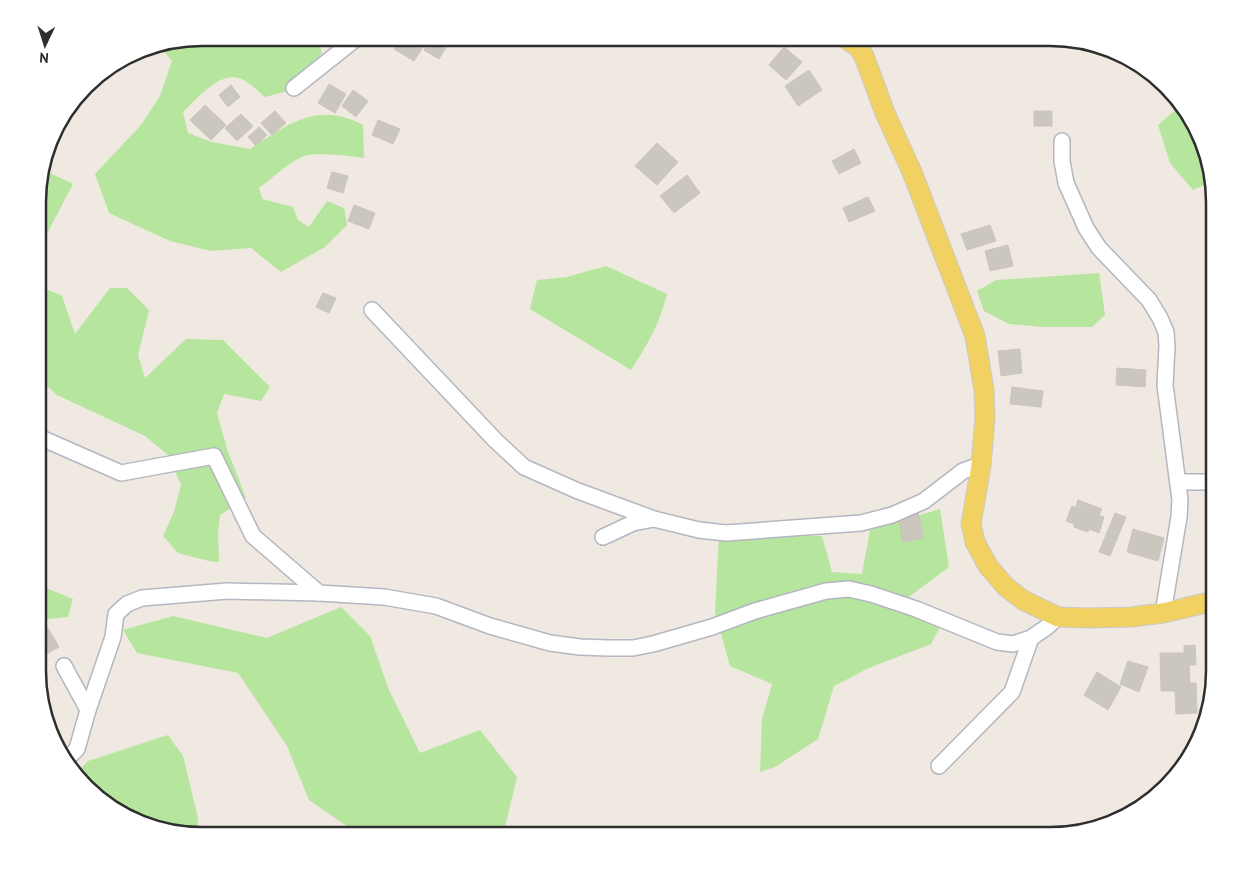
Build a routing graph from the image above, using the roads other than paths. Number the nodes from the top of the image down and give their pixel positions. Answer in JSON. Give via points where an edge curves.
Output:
{"nodes":[{"id":1,"x":347,"y":46,"type":"edge"},
{"id":2,"x":858,"y":47,"type":"edge"},
{"id":3,"x":294,"y":88,"type":"dead end"},
{"id":4,"x":1062,"y":141,"type":"dead end"},
{"id":5,"x":372,"y":310,"type":"dead end"},
{"id":6,"x":46,"y":441,"type":"edge"},
{"id":7,"x":981,"y":466,"type":"junction"},
{"id":8,"x":1178,"y":482,"type":"junction"},
{"id":9,"x":1205,"y":482,"type":"edge"},
{"id":10,"x":654,"y":519,"type":"junction"},
{"id":11,"x":603,"y":537,"type":"dead end"},
{"id":12,"x":319,"y":593,"type":"junction"},
{"id":13,"x":1205,"y":603,"type":"edge"},
{"id":14,"x":1162,"y":613,"type":"junction"},
{"id":15,"x":1058,"y":616,"type":"junction"},
{"id":16,"x":1031,"y":638,"type":"junction"},
{"id":17,"x":64,"y":666,"type":"dead end"},
{"id":18,"x":88,"y":710,"type":"junction"},
{"id":19,"x":71,"y":755,"type":"edge"},
{"id":20,"x":939,"y":766,"type":"dead end"}],
"edges":[{"from":1,"to":3,"type":"street"},
{"from":2,"to":7,"type":"main road","via":[[912,172],[975,336],[984,390]]},
{"from":4,"to":8,"type":"street","via":[[1066,183],[1086,228],[1099,248],[1149,300],[1166,332],[1165,385]]},
{"from":5,"to":10,"type":"street","via":[[524,467]]},
{"from":6,"to":12,"type":"street","via":[[121,473],[214,456],[253,536]]},
{"from":7,"to":10,"type":"street","via":[[963,471],[924,501],[861,522],[726,533]]},
{"from":7,"to":15,"type":"main road","via":[[970,524],[975,542],[988,566],[1006,587],[1022,600]]},
{"from":8,"to":9,"type":"street"},
{"from":8,"to":14,"type":"street","via":[[1178,517]]},
{"from":10,"to":11,"type":"street","via":[[633,523]]},
{"from":12,"to":16,"type":"street","via":[[411,600],[518,635],[580,647],[634,648],[653,644],[794,599],[849,589],[916,609],[997,642],[1013,644]]},
{"from":12,"to":18,"type":"street","via":[[226,591],[142,598],[127,604],[116,614],[113,637]]},
{"from":13,"to":14,"type":"main road"},
{"from":14,"to":15,"type":"main road","via":[[1131,617]]},
{"from":15,"to":16,"type":"street"},
{"from":16,"to":20,"type":"street","via":[[1012,692]]},
{"from":17,"to":18,"type":"street"},
{"from":18,"to":19,"type":"street","via":[[77,749]]}]}
